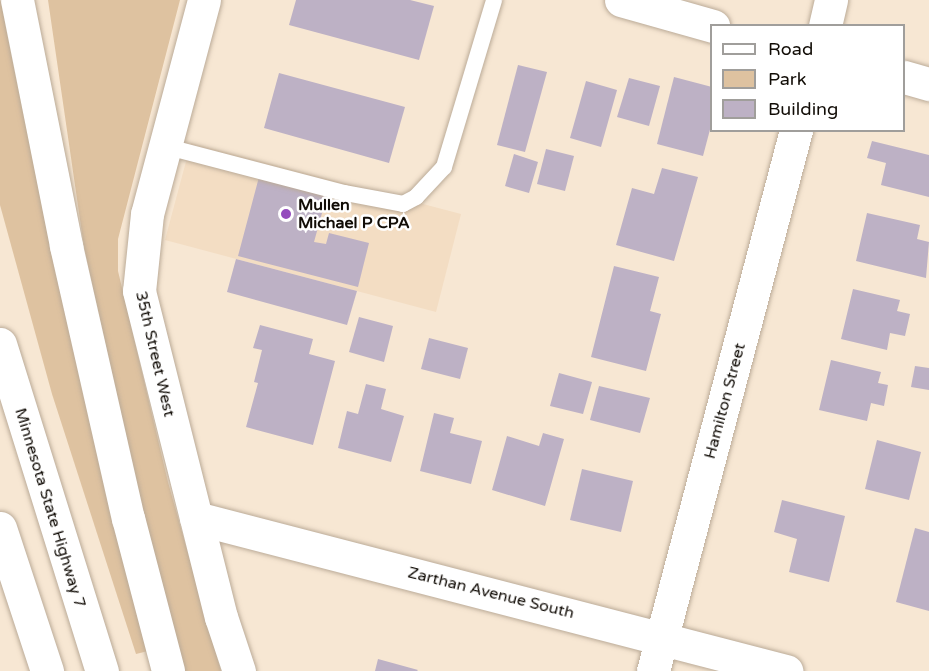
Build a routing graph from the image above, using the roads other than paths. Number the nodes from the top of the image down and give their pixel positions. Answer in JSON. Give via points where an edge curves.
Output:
{"nodes":[{"id":1,"x":17,"y":0,"type":"edge"},
{"id":2,"x":204,"y":0,"type":"edge"},
{"id":3,"x":494,"y":0,"type":"edge"},
{"id":4,"x":621,"y":0,"type":"edge"},
{"id":5,"x":831,"y":0,"type":"edge"},
{"id":6,"x":825,"y":24,"type":"edge"},
{"id":7,"x":710,"y":25,"type":"edge"},
{"id":8,"x":905,"y":78,"type":"edge"},
{"id":9,"x":929,"y":84,"type":"edge"},
{"id":10,"x":795,"y":132,"type":"edge"},
{"id":11,"x":164,"y":146,"type":"junction"},
{"id":12,"x":0,"y":344,"type":"edge"},
{"id":13,"x":196,"y":518,"type":"junction"},
{"id":14,"x":0,"y":528,"type":"edge"},
{"id":15,"x":662,"y":636,"type":"junction"},
{"id":16,"x":47,"y":671,"type":"edge"},
{"id":17,"x":102,"y":671,"type":"edge"},
{"id":18,"x":168,"y":671,"type":"edge"},
{"id":19,"x":239,"y":671,"type":"edge"},
{"id":20,"x":653,"y":671,"type":"edge"},
{"id":21,"x":786,"y":671,"type":"edge"}],
"edges":[{"from":1,"to":18,"type":"main road","via":[[69,257],[128,518]]},
{"from":2,"to":11,"type":"main road","name":"35th Street West"},
{"from":3,"to":11,"type":"lane","via":[[444,167],[416,197],[403,204]]},
{"from":4,"to":7,"type":"main road"},
{"from":5,"to":6,"type":"main road"},
{"from":8,"to":9,"type":"main road"},
{"from":10,"to":15,"type":"main road","name":"Hamilton Street"},
{"from":11,"to":13,"type":"main road","name":"35th Street West","via":[[147,214],[139,291]]},
{"from":12,"to":17,"type":"main road","name":"Minnesota State Highway 7"},
{"from":13,"to":15,"type":"main road","name":"Zarthan Avenue South"},
{"from":13,"to":19,"type":"main road","name":"35th Street West"},
{"from":14,"to":16,"type":"main road"},
{"from":15,"to":20,"type":"main road","name":"Hamilton Street"},
{"from":15,"to":21,"type":"main road","name":"Zarthan Avenue South"}]}
